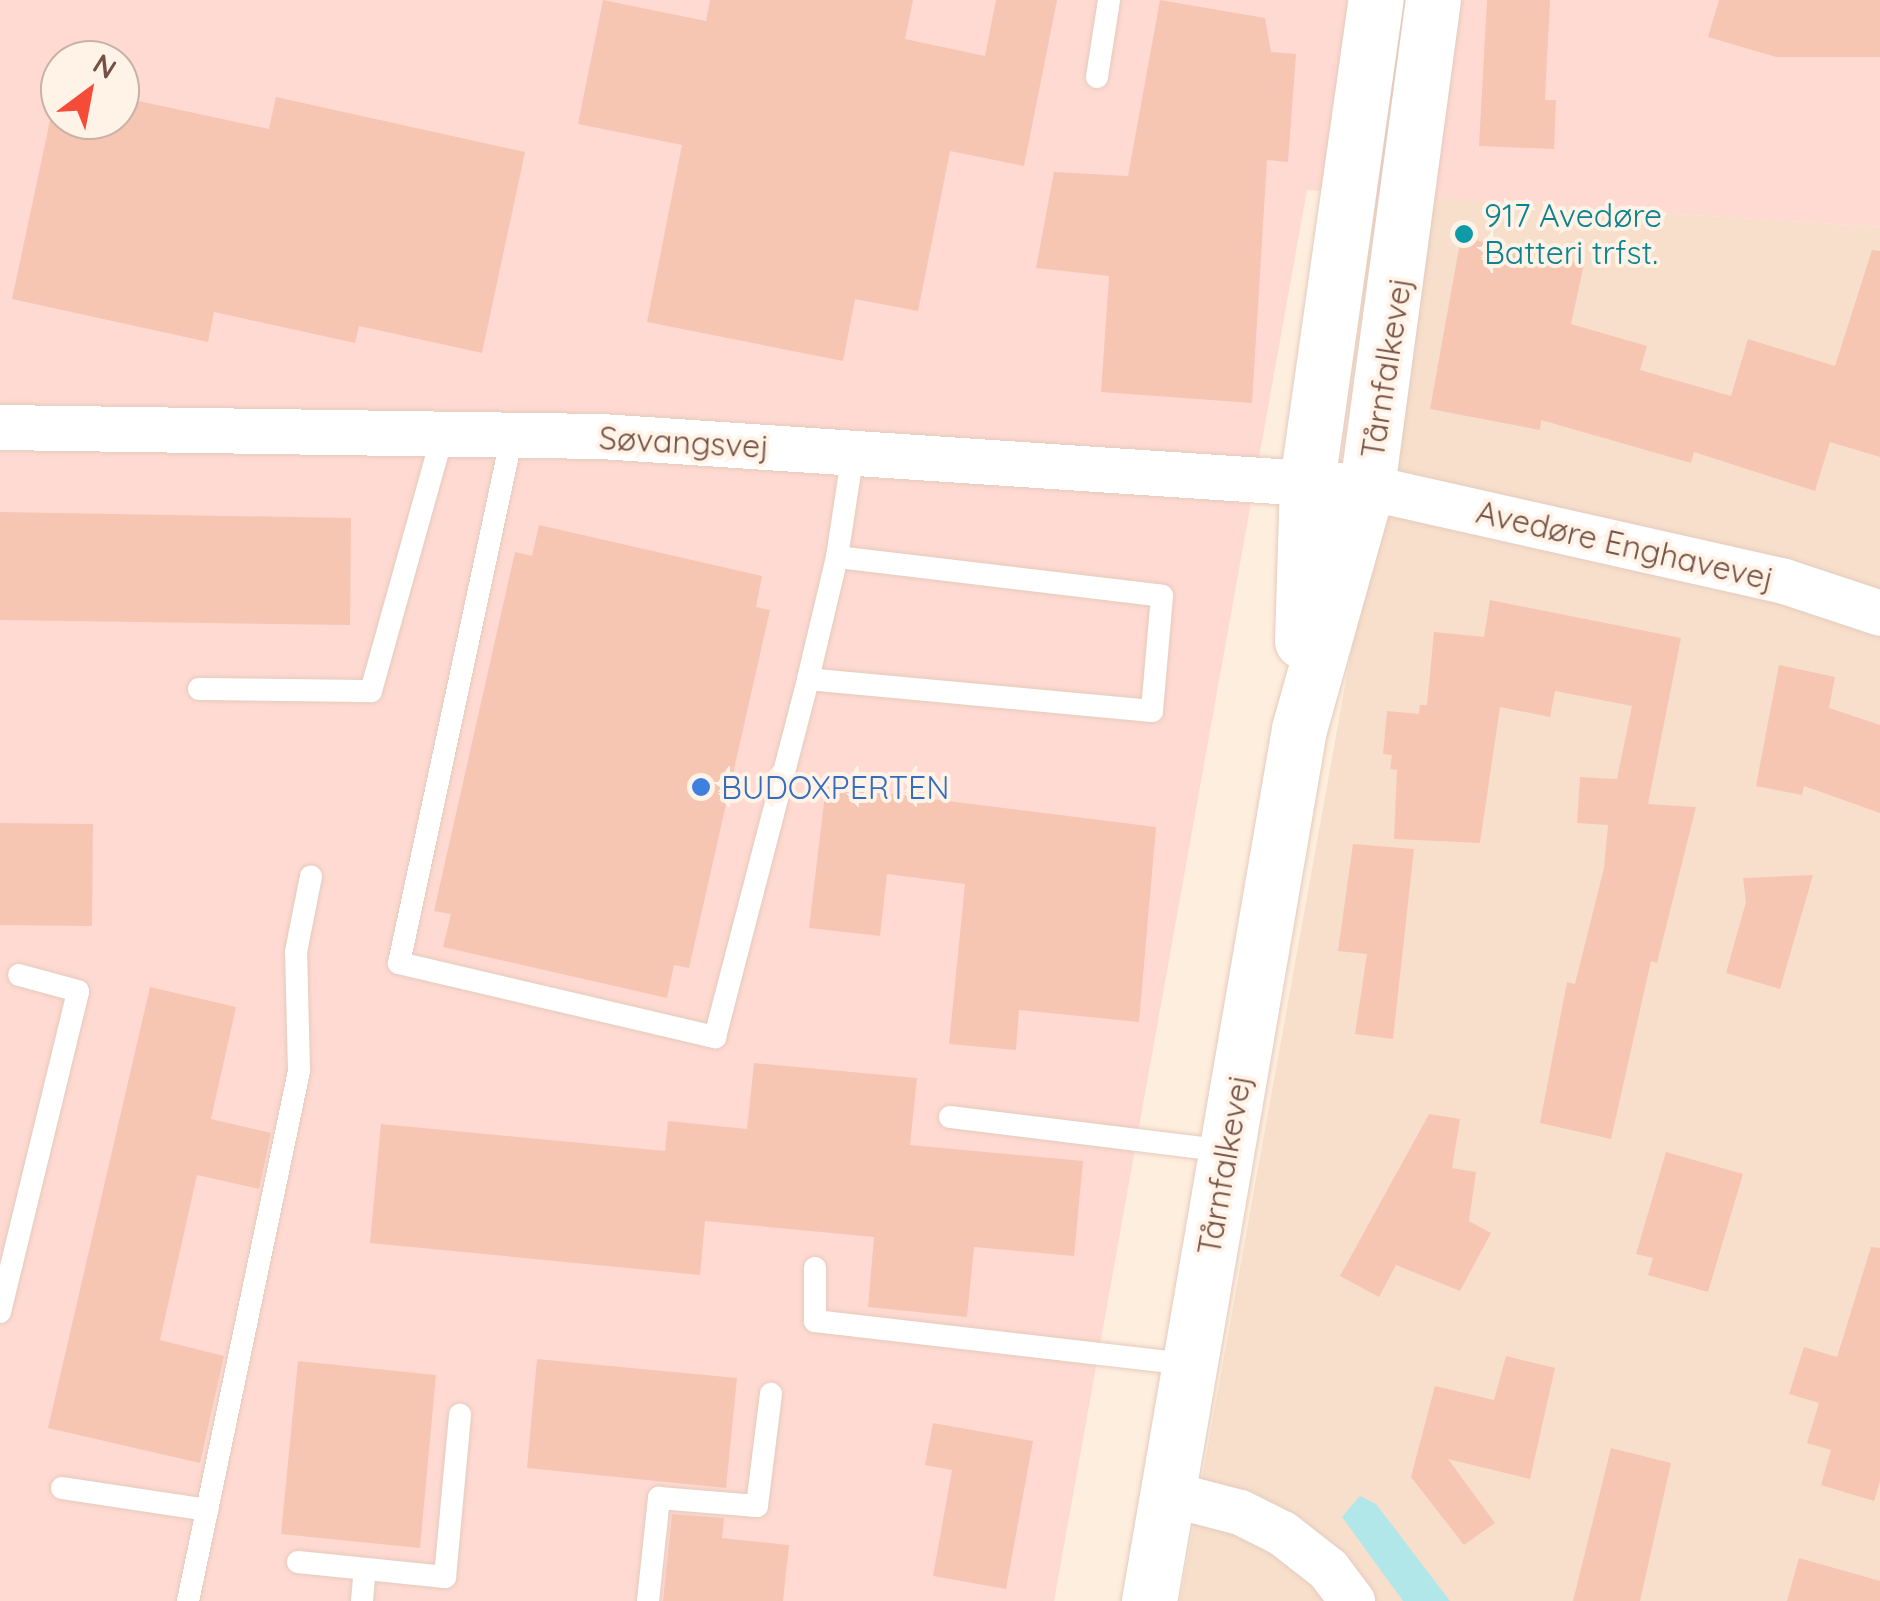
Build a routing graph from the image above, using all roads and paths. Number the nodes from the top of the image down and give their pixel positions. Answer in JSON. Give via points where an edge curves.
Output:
{"nodes":[{"id":1,"x":1109,"y":0,"type":"edge"},
{"id":2,"x":1376,"y":0,"type":"edge"},
{"id":3,"x":1433,"y":0,"type":"edge"},
{"id":4,"x":1097,"y":77,"type":"dead end"},
{"id":5,"x":0,"y":426,"type":"edge"},
{"id":6,"x":442,"y":436,"type":"junction"},
{"id":7,"x":512,"y":436,"type":"junction"},
{"id":8,"x":853,"y":452,"type":"junction"},
{"id":9,"x":1307,"y":482,"type":"junction"},
{"id":10,"x":1367,"y":487,"type":"junction"},
{"id":11,"x":838,"y":557,"type":"junction"},
{"id":12,"x":1880,"y":613,"type":"edge"},
{"id":13,"x":808,"y":679,"type":"junction"},
{"id":14,"x":199,"y":689,"type":"dead end"},
{"id":15,"x":1299,"y":729,"type":"junction"},
{"id":16,"x":311,"y":876,"type":"dead end"},
{"id":17,"x":19,"y":975,"type":"dead end"},
{"id":18,"x":950,"y":1116,"type":"dead end"},
{"id":19,"x":1226,"y":1151,"type":"junction"},
{"id":20,"x":815,"y":1268,"type":"dead end"},
{"id":21,"x":0,"y":1312,"type":"edge"},
{"id":22,"x":1188,"y":1364,"type":"junction"},
{"id":23,"x":771,"y":1394,"type":"dead end"},
{"id":24,"x":460,"y":1415,"type":"dead end"},
{"id":25,"x":62,"y":1488,"type":"dead end"},
{"id":26,"x":1167,"y":1493,"type":"junction"},
{"id":27,"x":208,"y":1510,"type":"junction"},
{"id":28,"x":298,"y":1562,"type":"dead end"},
{"id":29,"x":365,"y":1568,"type":"junction"},
{"id":30,"x":188,"y":1601,"type":"edge"},
{"id":31,"x":362,"y":1601,"type":"edge"},
{"id":32,"x":648,"y":1601,"type":"edge"},
{"id":33,"x":1149,"y":1601,"type":"edge"},
{"id":34,"x":1352,"y":1601,"type":"edge"}],
"edges":[{"from":1,"to":4,"type":"lane"},
{"from":2,"to":9,"type":"street","name":"Tårnfalkevej"},
{"from":3,"to":10,"type":"street","name":"Tårnfalkevej"},
{"from":5,"to":6,"type":"street","name":"Søvangsvej"},
{"from":6,"to":7,"type":"street","name":"Søvangsvej"},
{"from":6,"to":14,"type":"lane","via":[[371,691]]},
{"from":7,"to":8,"type":"street","name":"Søvangsvej"},
{"from":7,"to":13,"type":"lane","via":[[399,963],[714,1038]]},
{"from":8,"to":9,"type":"street","name":"Søvangsvej"},
{"from":8,"to":11,"type":"lane"},
{"from":9,"to":10,"type":"street","name":"Søvangsvej"},
{"from":9,"to":15,"type":"street","name":"Tårnfalkevej"},
{"from":10,"to":12,"type":"street","name":"Avedøre Enghavevej","via":[[1784,581]]},
{"from":10,"to":15,"type":"street","name":"Tårnfalkevej"},
{"from":11,"to":13,"type":"lane"},
{"from":11,"to":13,"type":"lane","via":[[1162,596],[1152,712]]},
{"from":15,"to":19,"type":"street","name":"Tårnfalkevej"},
{"from":16,"to":27,"type":"lane","via":[[296,952],[299,1071]]},
{"from":17,"to":21,"type":"lane","via":[[78,990]]},
{"from":18,"to":19,"type":"lane"},
{"from":19,"to":22,"type":"street","name":"Tårnfalkevej"},
{"from":20,"to":22,"type":"lane","via":[[815,1321]]},
{"from":22,"to":26,"type":"street","name":"Tårnfalkevej"},
{"from":23,"to":32,"type":"lane","via":[[758,1506],[659,1498]]},
{"from":24,"to":29,"type":"lane","via":[[445,1576]]},
{"from":25,"to":27,"type":"lane"},
{"from":26,"to":33,"type":"street","name":"Tårnfalkevej"},
{"from":26,"to":34,"type":"street","via":[[1240,1512],[1282,1533],[1328,1569]]},
{"from":27,"to":30,"type":"lane"},
{"from":28,"to":29,"type":"lane"},
{"from":29,"to":31,"type":"lane"}]}
